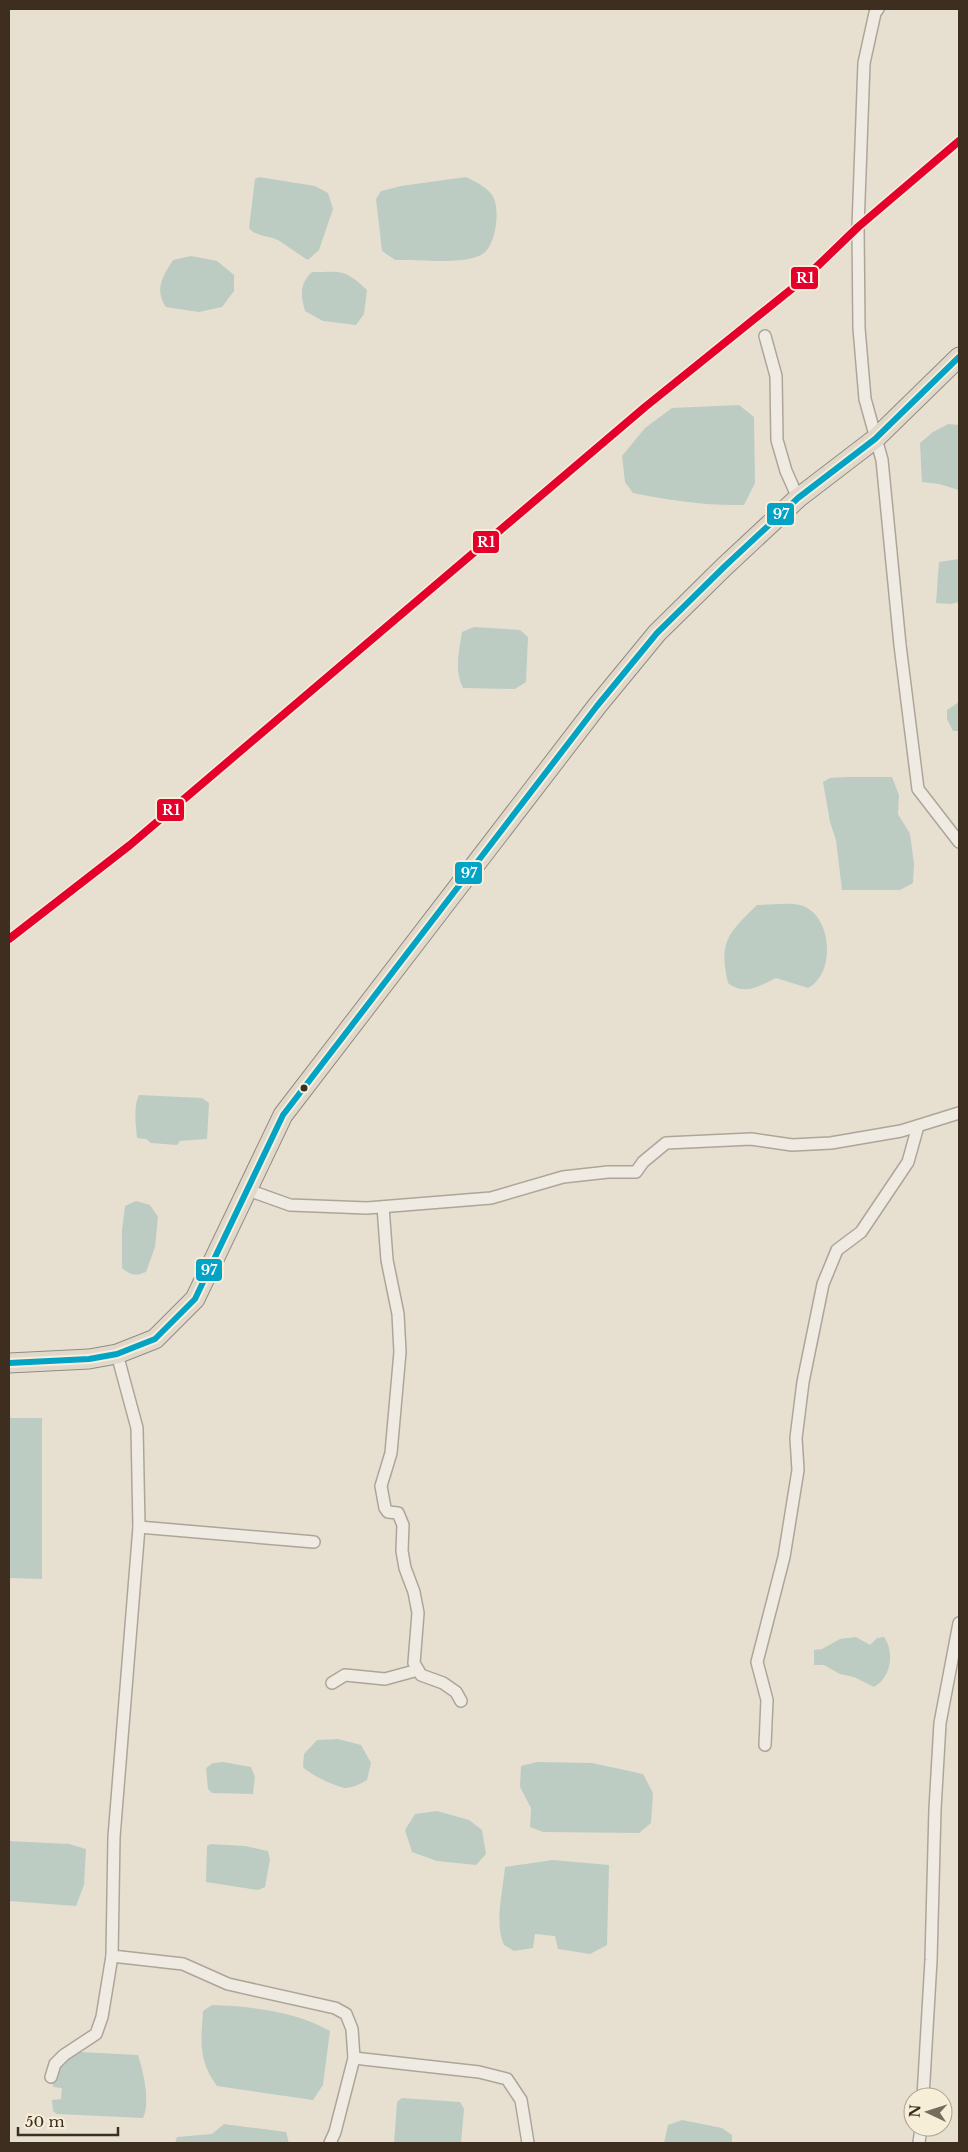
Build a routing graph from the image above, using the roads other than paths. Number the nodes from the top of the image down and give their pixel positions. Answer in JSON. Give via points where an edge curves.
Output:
{"nodes":[{"id":1,"x":878,"y":9,"type":"edge"},
{"id":2,"x":764,"y":336,"type":"dead end"},
{"id":3,"x":959,"y":357,"type":"edge"},
{"id":4,"x":875,"y":439,"type":"junction"},
{"id":5,"x":798,"y":498,"type":"junction"},
{"id":6,"x":959,"y":842,"type":"edge"},
{"id":7,"x":959,"y":1113,"type":"edge"},
{"id":8,"x":918,"y":1126,"type":"junction"},
{"id":9,"x":248,"y":1190,"type":"junction"},
{"id":10,"x":383,"y":1206,"type":"junction"},
{"id":11,"x":117,"y":1354,"type":"junction"},
{"id":12,"x":9,"y":1363,"type":"edge"},
{"id":13,"x":139,"y":1526,"type":"junction"},
{"id":14,"x":314,"y":1542,"type":"dead end"},
{"id":15,"x":959,"y":1623,"type":"edge"},
{"id":16,"x":418,"y":1670,"type":"junction"},
{"id":17,"x":332,"y":1683,"type":"dead end"},
{"id":18,"x":462,"y":1701,"type":"dead end"},
{"id":19,"x":765,"y":1745,"type":"dead end"},
{"id":20,"x":112,"y":1956,"type":"junction"},
{"id":21,"x":354,"y":2058,"type":"junction"},
{"id":22,"x":51,"y":2076,"type":"dead end"},
{"id":23,"x":924,"y":2087,"type":"edge"},
{"id":24,"x":330,"y":2143,"type":"edge"},
{"id":25,"x":528,"y":2143,"type":"edge"}],
"edges":[{"from":1,"to":4,"type":"street","via":[[864,64],[858,227],[859,328],[866,398]]},
{"from":2,"to":5,"type":"street","via":[[776,376],[777,440]]},
{"from":3,"to":4,"type":"highway"},
{"from":4,"to":5,"type":"highway"},
{"from":4,"to":6,"type":"street","via":[[882,460],[918,789]]},
{"from":5,"to":9,"type":"highway","via":[[657,633],[597,706],[283,1115]]},
{"from":7,"to":8,"type":"street"},
{"from":8,"to":10,"type":"street","via":[[901,1132],[831,1143],[792,1145],[751,1139],[666,1143],[636,1172],[563,1177],[491,1198]]},
{"from":8,"to":19,"type":"street","via":[[908,1162],[861,1232],[837,1250],[823,1284],[802,1382],[796,1438],[798,1470],[784,1557],[757,1662],[767,1700]]},
{"from":9,"to":10,"type":"street","via":[[290,1205]]},
{"from":9,"to":11,"type":"highway","via":[[195,1298],[155,1339]]},
{"from":10,"to":16,"type":"street","via":[[400,1352],[391,1453],[381,1486],[385,1508],[388,1512],[398,1513],[403,1525],[402,1551],[418,1613],[414,1663]]},
{"from":11,"to":12,"type":"highway","via":[[89,1359]]},
{"from":11,"to":13,"type":"street","via":[[137,1428]]},
{"from":13,"to":14,"type":"street"},
{"from":13,"to":20,"type":"street","via":[[114,1836]]},
{"from":15,"to":23,"type":"street","via":[[940,1724]]},
{"from":16,"to":17,"type":"street","via":[[385,1679],[345,1675]]},
{"from":16,"to":18,"type":"street","via":[[421,1675],[456,1692]]},
{"from":20,"to":21,"type":"street","via":[[183,1964],[228,1984],[335,2008],[346,2014],[352,2029]]},
{"from":20,"to":22,"type":"street","via":[[96,2034],[64,2055],[55,2064]]},
{"from":21,"to":24,"type":"street"},
{"from":21,"to":25,"type":"street","via":[[479,2072],[506,2079],[521,2100]]}]}
